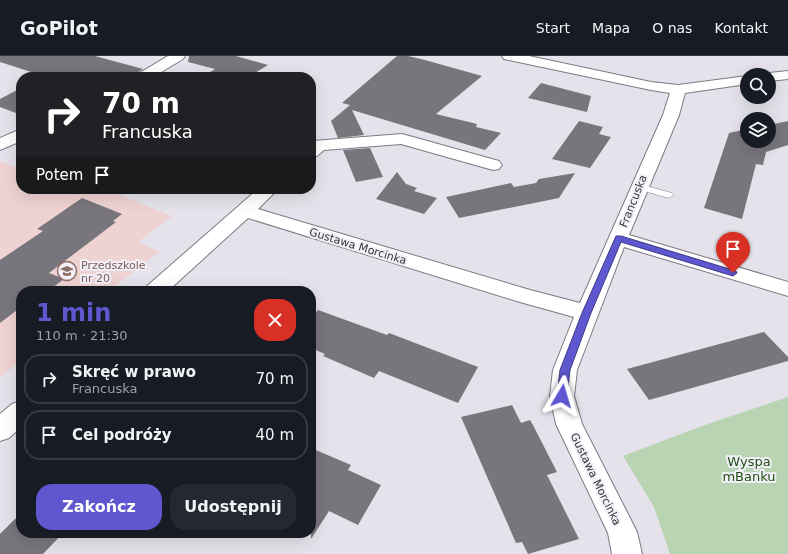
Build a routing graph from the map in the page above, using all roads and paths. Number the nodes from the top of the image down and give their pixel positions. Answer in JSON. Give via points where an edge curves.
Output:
{"nodes":[{"id":1,"x":178,"y":56,"type":"edge"},
{"id":2,"x":509,"y":56,"type":"edge"},
{"id":3,"x":151,"y":72,"type":"edge"},
{"id":4,"x":788,"y":75,"type":"edge"},
{"id":5,"x":776,"y":76,"type":"edge"},
{"id":6,"x":740,"y":81,"type":"edge"},
{"id":7,"x":678,"y":89,"type":"junction"},
{"id":8,"x":16,"y":137,"type":"edge"},
{"id":9,"x":0,"y":145,"type":"edge"},
{"id":10,"x":316,"y":147,"type":"edge"},
{"id":11,"x":493,"y":165,"type":"dead end"},
{"id":12,"x":639,"y":187,"type":"junction"},
{"id":13,"x":264,"y":194,"type":"edge"},
{"id":14,"x":669,"y":195,"type":"dead end"},
{"id":15,"x":245,"y":211,"type":"junction"},
{"id":16,"x":618,"y":238,"type":"junction"},
{"id":17,"x":161,"y":286,"type":"edge"},
{"id":18,"x":788,"y":289,"type":"edge"},
{"id":19,"x":587,"y":313,"type":"junction"},
{"id":20,"x":16,"y":416,"type":"edge"},
{"id":21,"x":0,"y":430,"type":"edge"},
{"id":22,"x":627,"y":554,"type":"edge"}],
"edges":[{"from":1,"to":3,"type":"street"},
{"from":2,"to":7,"type":"street","via":[[651,86]]},
{"from":4,"to":5,"type":"street"},
{"from":6,"to":7,"type":"street"},
{"from":7,"to":12,"type":"street","name":"Francuska","via":[[671,115]]},
{"from":8,"to":9,"type":"street"},
{"from":10,"to":11,"type":"street","via":[[402,139]]},
{"from":12,"to":14,"type":"lane"},
{"from":12,"to":16,"type":"street","name":"Francuska"},
{"from":13,"to":15,"type":"street"},
{"from":15,"to":17,"type":"street"},
{"from":15,"to":19,"type":"street","name":"Gustawa Morcinka"},
{"from":16,"to":18,"type":"street","name":"Francuska"},
{"from":16,"to":19,"type":"street","name":"Gustawa Morcinka"},
{"from":19,"to":22,"type":"street","name":"Gustawa Morcinka","via":[[565,370],[562,396],[569,424],[622,532]]},
{"from":20,"to":21,"type":"street"}]}
